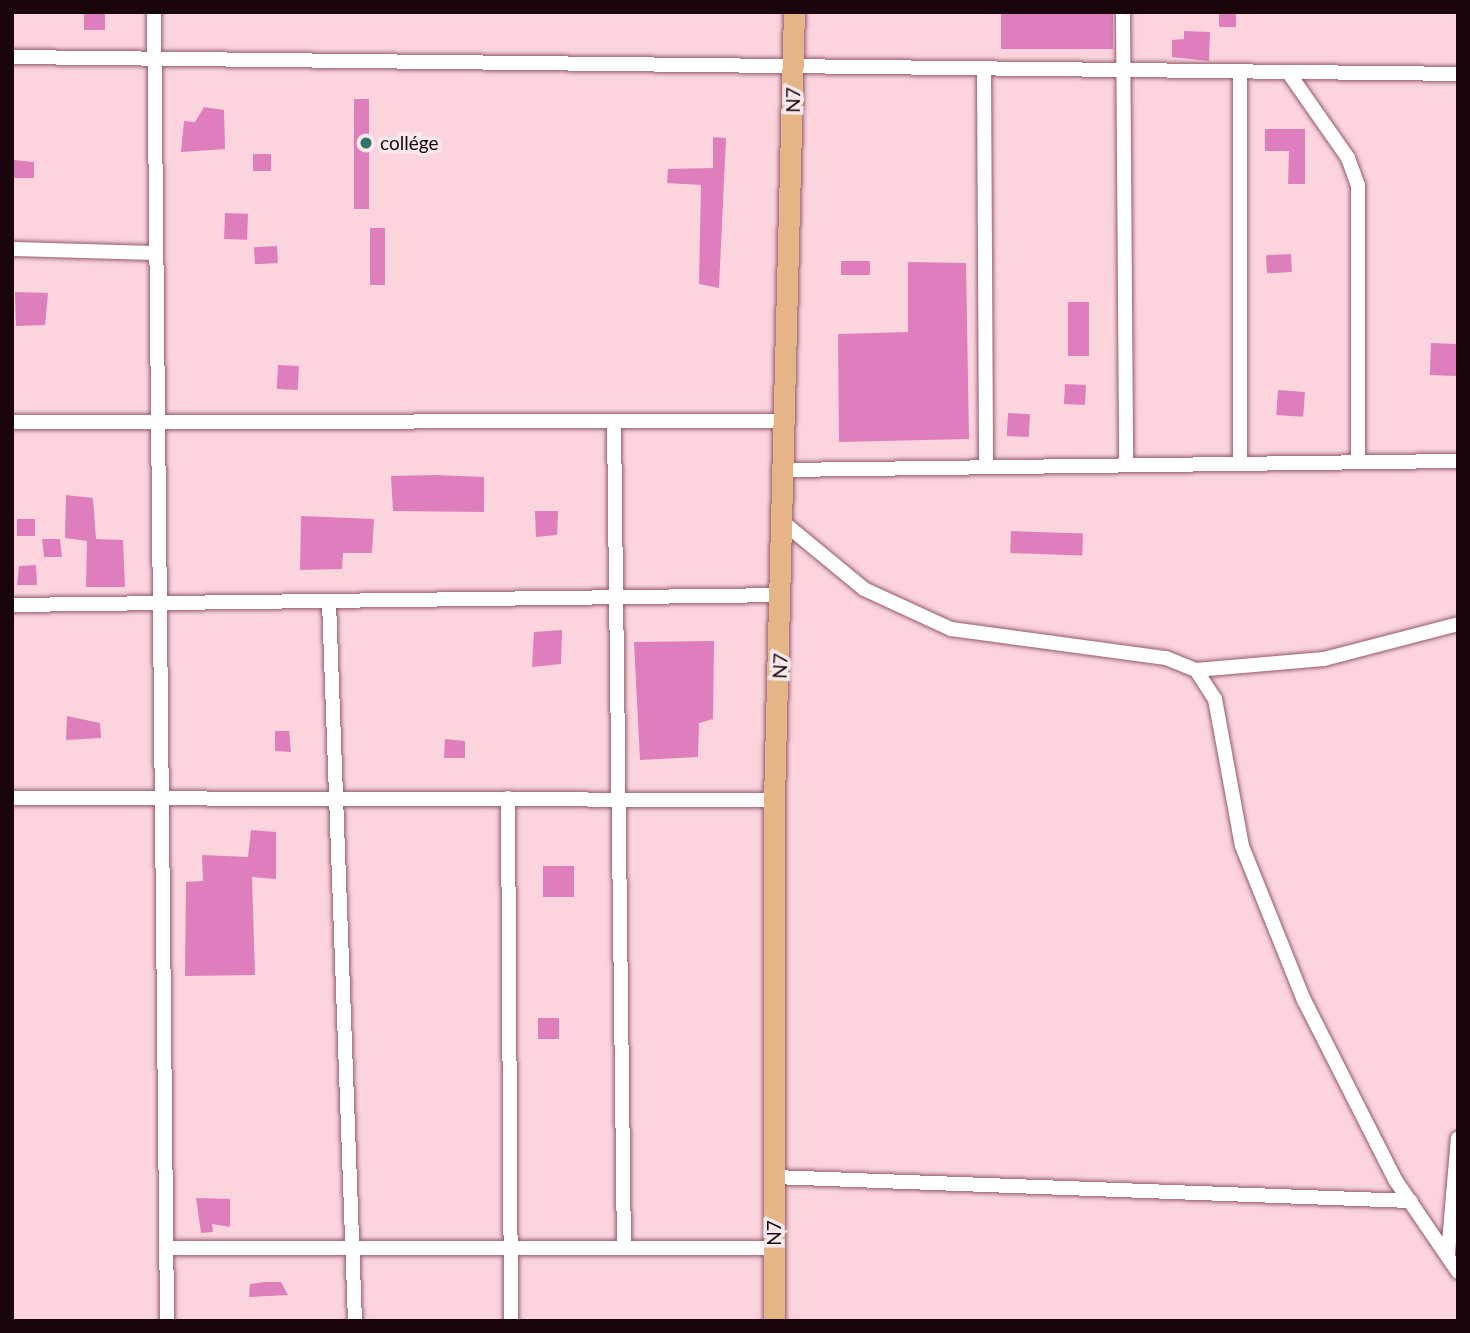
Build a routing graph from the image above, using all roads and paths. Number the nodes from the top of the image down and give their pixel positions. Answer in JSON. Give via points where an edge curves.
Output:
{"nodes":[{"id":1,"x":154,"y":12,"type":"edge"},
{"id":2,"x":794,"y":12,"type":"edge"},
{"id":3,"x":1123,"y":12,"type":"edge"},
{"id":4,"x":12,"y":57,"type":"edge"},
{"id":5,"x":155,"y":59,"type":"junction"},
{"id":6,"x":793,"y":66,"type":"junction"},
{"id":7,"x":984,"y":69,"type":"junction"},
{"id":8,"x":1124,"y":70,"type":"junction"},
{"id":9,"x":1240,"y":72,"type":"junction"},
{"id":10,"x":1288,"y":72,"type":"junction"},
{"id":11,"x":1458,"y":74,"type":"edge"},
{"id":12,"x":12,"y":249,"type":"edge"},
{"id":13,"x":156,"y":253,"type":"junction"},
{"id":14,"x":614,"y":421,"type":"junction"},
{"id":15,"x":785,"y":421,"type":"junction"},
{"id":16,"x":12,"y":422,"type":"edge"},
{"id":17,"x":158,"y":422,"type":"junction"},
{"id":18,"x":1458,"y":461,"type":"edge"},
{"id":19,"x":1358,"y":462,"type":"junction"},
{"id":20,"x":1240,"y":464,"type":"junction"},
{"id":21,"x":1126,"y":465,"type":"junction"},
{"id":22,"x":986,"y":467,"type":"junction"},
{"id":23,"x":784,"y":470,"type":"junction"},
{"id":24,"x":784,"y":523,"type":"junction"},
{"id":25,"x":616,"y":595,"type":"junction"},
{"id":26,"x":783,"y":595,"type":"junction"},
{"id":27,"x":160,"y":602,"type":"junction"},
{"id":28,"x":329,"y":602,"type":"junction"},
{"id":29,"x":12,"y":605,"type":"edge"},
{"id":30,"x":1458,"y":624,"type":"edge"},
{"id":31,"x":1196,"y":670,"type":"junction"},
{"id":32,"x":336,"y":797,"type":"junction"},
{"id":33,"x":12,"y":798,"type":"edge"},
{"id":34,"x":162,"y":798,"type":"junction"},
{"id":35,"x":509,"y":798,"type":"junction"},
{"id":36,"x":618,"y":799,"type":"junction"},
{"id":37,"x":774,"y":800,"type":"junction"},
{"id":38,"x":1458,"y":1138,"type":"edge"},
{"id":39,"x":774,"y":1177,"type":"junction"},
{"id":40,"x":1411,"y":1201,"type":"junction"},
{"id":41,"x":167,"y":1248,"type":"junction"},
{"id":42,"x":353,"y":1248,"type":"junction"},
{"id":43,"x":511,"y":1248,"type":"junction"},
{"id":44,"x":624,"y":1248,"type":"junction"},
{"id":45,"x":774,"y":1248,"type":"junction"},
{"id":46,"x":1448,"y":1254,"type":"junction"},
{"id":47,"x":1458,"y":1272,"type":"edge"},
{"id":48,"x":167,"y":1321,"type":"edge"},
{"id":49,"x":355,"y":1321,"type":"edge"},
{"id":50,"x":512,"y":1321,"type":"edge"},
{"id":51,"x":774,"y":1321,"type":"edge"}],
"edges":[{"from":1,"to":5,"type":"street"},
{"from":2,"to":6,"type":"main road","name":"N7"},
{"from":3,"to":8,"type":"street"},
{"from":4,"to":5,"type":"street"},
{"from":5,"to":6,"type":"street"},
{"from":5,"to":13,"type":"street"},
{"from":6,"to":7,"type":"street"},
{"from":6,"to":15,"type":"main road","name":"N7"},
{"from":7,"to":8,"type":"street"},
{"from":7,"to":22,"type":"street"},
{"from":8,"to":9,"type":"street"},
{"from":8,"to":21,"type":"street"},
{"from":9,"to":10,"type":"street"},
{"from":9,"to":20,"type":"street"},
{"from":10,"to":11,"type":"street"},
{"from":10,"to":19,"type":"street","via":[[1348,158],[1358,185]]},
{"from":12,"to":13,"type":"street"},
{"from":13,"to":17,"type":"street"},
{"from":14,"to":15,"type":"street"},
{"from":14,"to":17,"type":"street"},
{"from":14,"to":25,"type":"street"},
{"from":15,"to":23,"type":"main road","name":"N7"},
{"from":16,"to":17,"type":"street"},
{"from":17,"to":27,"type":"street"},
{"from":18,"to":19,"type":"street"},
{"from":19,"to":20,"type":"street"},
{"from":20,"to":21,"type":"street"},
{"from":21,"to":22,"type":"street"},
{"from":22,"to":23,"type":"street"},
{"from":23,"to":24,"type":"main road","name":"N7"},
{"from":24,"to":26,"type":"main road","name":"N7"},
{"from":24,"to":31,"type":"street","via":[[864,589],[951,629],[1166,659]]},
{"from":25,"to":26,"type":"street"},
{"from":25,"to":28,"type":"street"},
{"from":25,"to":36,"type":"street"},
{"from":26,"to":37,"type":"main road","name":"N7"},
{"from":27,"to":28,"type":"street"},
{"from":27,"to":29,"type":"street"},
{"from":27,"to":34,"type":"street"},
{"from":28,"to":32,"type":"street"},
{"from":30,"to":31,"type":"street","via":[[1324,659]]},
{"from":31,"to":40,"type":"street","via":[[1214,699],[1242,846],[1299,987]]},
{"from":32,"to":34,"type":"street"},
{"from":32,"to":35,"type":"street"},
{"from":32,"to":42,"type":"street"},
{"from":33,"to":34,"type":"street"},
{"from":34,"to":41,"type":"street"},
{"from":35,"to":36,"type":"street"},
{"from":35,"to":43,"type":"street"},
{"from":36,"to":37,"type":"street"},
{"from":36,"to":44,"type":"street"},
{"from":37,"to":39,"type":"main road","name":"N7"},
{"from":38,"to":46,"type":"street"},
{"from":39,"to":40,"type":"street"},
{"from":39,"to":45,"type":"main road","name":"N7"},
{"from":40,"to":46,"type":"street"},
{"from":41,"to":42,"type":"street"},
{"from":41,"to":48,"type":"street"},
{"from":42,"to":43,"type":"street"},
{"from":42,"to":49,"type":"street"},
{"from":43,"to":44,"type":"street"},
{"from":43,"to":50,"type":"street"},
{"from":44,"to":45,"type":"street"},
{"from":45,"to":51,"type":"main road","name":"N7"},
{"from":46,"to":47,"type":"street"}]}
